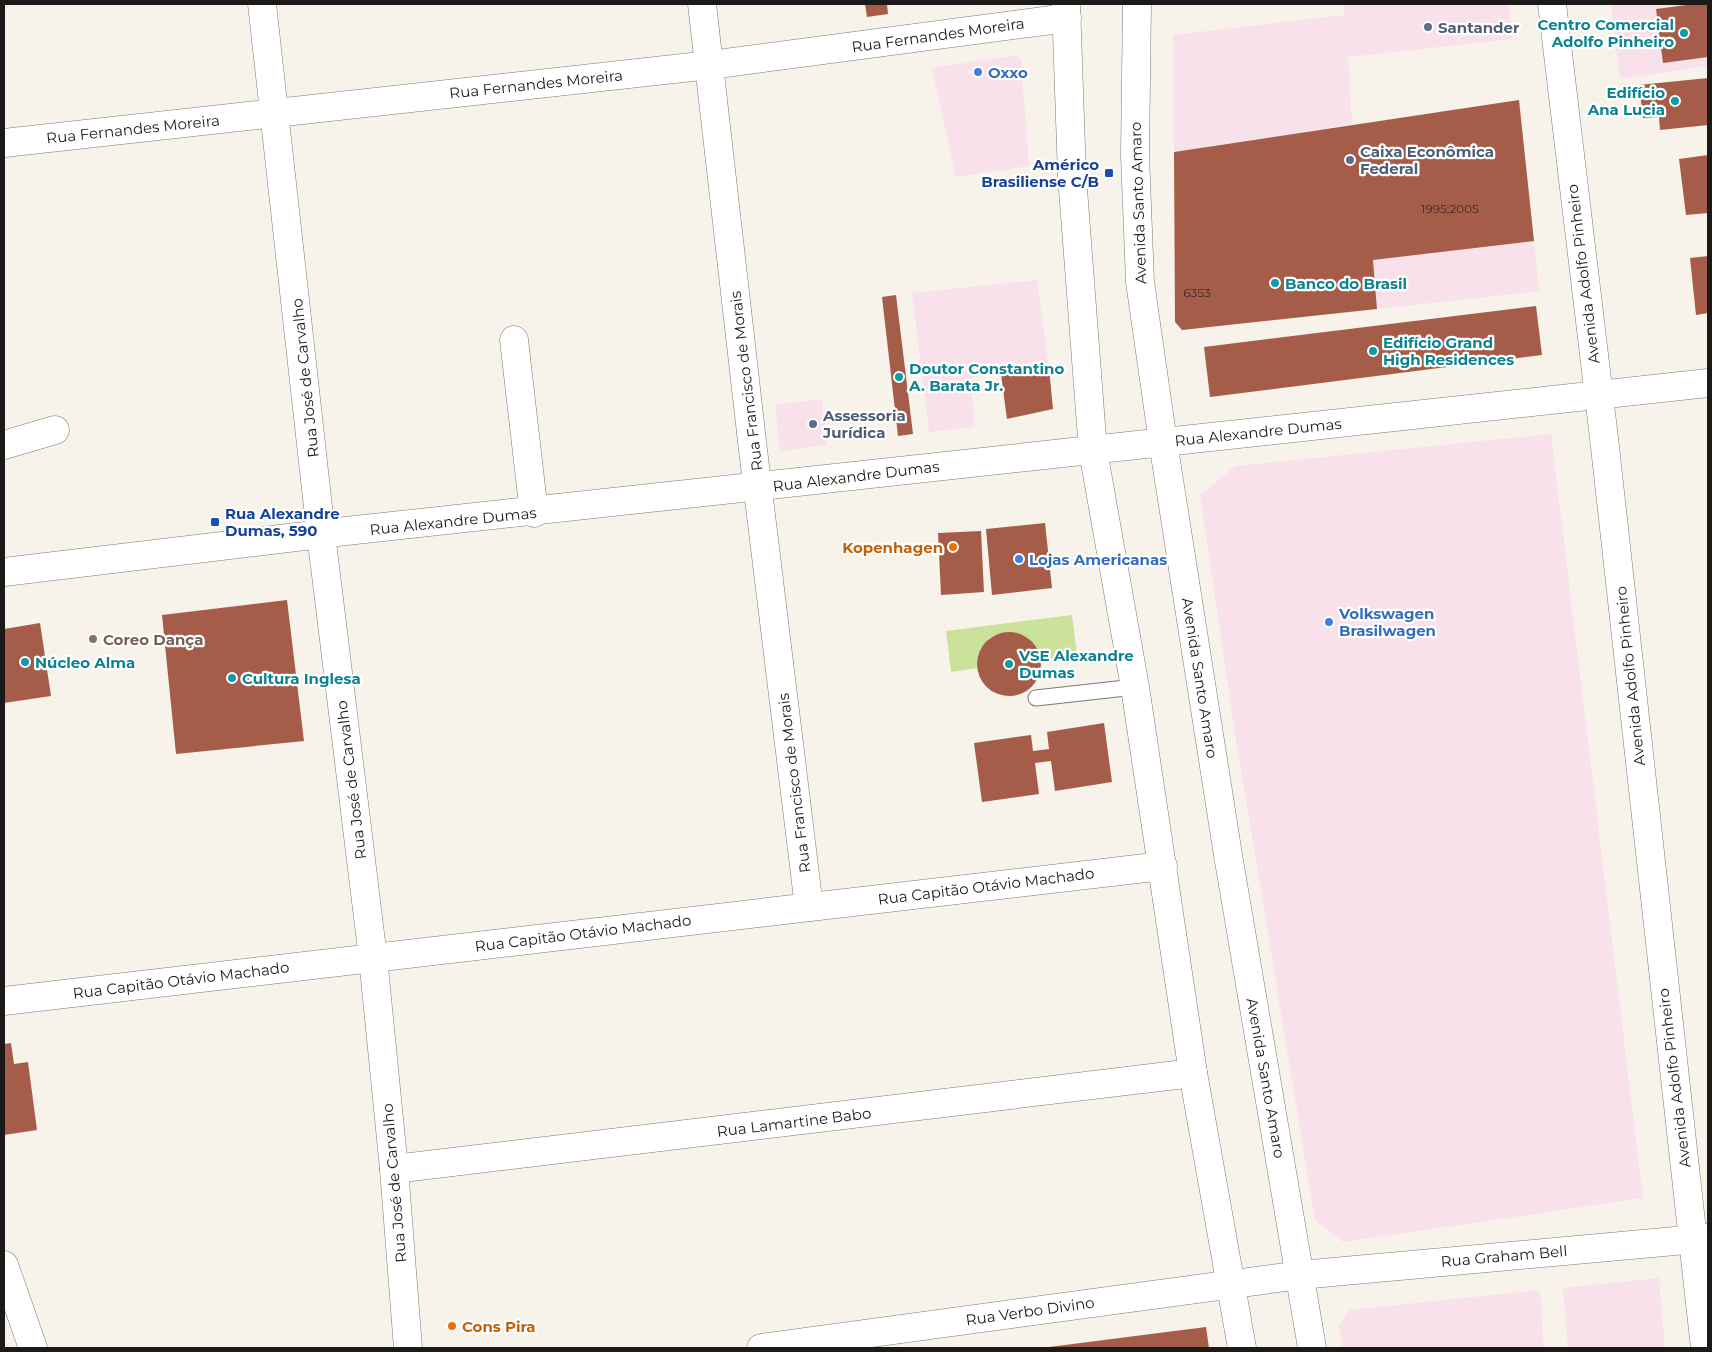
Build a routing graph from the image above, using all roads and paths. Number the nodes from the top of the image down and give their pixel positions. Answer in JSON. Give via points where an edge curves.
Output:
{"nodes":[{"id":1,"x":262,"y":4,"type":"edge"},
{"id":2,"x":702,"y":4,"type":"edge"},
{"id":3,"x":1137,"y":4,"type":"edge"},
{"id":4,"x":1552,"y":4,"type":"edge"},
{"id":5,"x":1067,"y":11,"type":"edge"},
{"id":6,"x":710,"y":65,"type":"junction"},
{"id":7,"x":275,"y":113,"type":"junction"},
{"id":8,"x":4,"y":143,"type":"edge"},
{"id":9,"x":514,"y":340,"type":"dead end"},
{"id":10,"x":1708,"y":384,"type":"edge"},
{"id":11,"x":1598,"y":395,"type":"junction"},
{"id":12,"x":55,"y":430,"type":"dead end"},
{"id":13,"x":1163,"y":442,"type":"junction"},
{"id":14,"x":4,"y":445,"type":"edge"},
{"id":15,"x":1093,"y":451,"type":"junction"},
{"id":16,"x":759,"y":488,"type":"junction"},
{"id":17,"x":534,"y":513,"type":"junction"},
{"id":18,"x":321,"y":534,"type":"junction"},
{"id":19,"x":4,"y":572,"type":"edge"},
{"id":20,"x":1135,"y":687,"type":"junction"},
{"id":21,"x":1036,"y":698,"type":"dead end"},
{"id":22,"x":1163,"y":866,"type":"junction"},
{"id":23,"x":809,"y":907,"type":"junction"},
{"id":24,"x":373,"y":958,"type":"junction"},
{"id":25,"x":4,"y":1001,"type":"edge"},
{"id":26,"x":1193,"y":1073,"type":"junction"},
{"id":27,"x":394,"y":1169,"type":"junction"},
{"id":28,"x":1701,"y":1238,"type":"edge"},
{"id":29,"x":4,"y":1266,"type":"edge"},
{"id":30,"x":1300,"y":1275,"type":"junction"},
{"id":31,"x":1232,"y":1283,"type":"junction"},
{"id":32,"x":33,"y":1348,"type":"edge"},
{"id":33,"x":408,"y":1348,"type":"edge"},
{"id":34,"x":766,"y":1348,"type":"edge"},
{"id":35,"x":1242,"y":1348,"type":"edge"},
{"id":36,"x":1312,"y":1348,"type":"edge"},
{"id":37,"x":1705,"y":1348,"type":"edge"}],
"edges":[{"from":1,"to":7,"type":"street","name":"Rua José de Carvalho"},
{"from":2,"to":6,"type":"street","name":"Rua Francisco de Morais"},
{"from":3,"to":13,"type":"street","name":"Avenida Santo Amaro","via":[[1137,246]]},
{"from":4,"to":11,"type":"street","name":"Avenida Adolfo Pinheiro"},
{"from":5,"to":6,"type":"street","name":"Rua Fernandes Moreira"},
{"from":5,"to":15,"type":"street","via":[[1072,176]]},
{"from":6,"to":7,"type":"street","name":"Rua Fernandes Moreira"},
{"from":6,"to":16,"type":"street","name":"Rua Francisco de Morais"},
{"from":7,"to":8,"type":"street","name":"Rua Fernandes Moreira"},
{"from":7,"to":18,"type":"street","name":"Rua José de Carvalho"},
{"from":9,"to":17,"type":"street"},
{"from":10,"to":11,"type":"street","name":"Rua Alexandre Dumas"},
{"from":11,"to":13,"type":"street","name":"Rua Alexandre Dumas"},
{"from":11,"to":28,"type":"street","name":"Avenida Adolfo Pinheiro"},
{"from":12,"to":14,"type":"street"},
{"from":13,"to":15,"type":"street","name":"Rua Alexandre Dumas"},
{"from":13,"to":30,"type":"street","name":"Avenida Santo Amaro"},
{"from":15,"to":16,"type":"street","name":"Rua Alexandre Dumas"},
{"from":15,"to":20,"type":"street"},
{"from":16,"to":17,"type":"street","name":"Rua Alexandre Dumas"},
{"from":16,"to":23,"type":"street","name":"Rua Francisco de Morais"},
{"from":17,"to":18,"type":"street","name":"Rua Alexandre Dumas"},
{"from":18,"to":19,"type":"street","name":"Rua Alexandre Dumas"},
{"from":18,"to":24,"type":"street","name":"Rua José de Carvalho"},
{"from":20,"to":21,"type":"lane"},
{"from":20,"to":22,"type":"street"},
{"from":22,"to":23,"type":"street","name":"Rua Capitão Otávio Machado"},
{"from":22,"to":26,"type":"street"},
{"from":23,"to":24,"type":"street","name":"Rua Capitão Otávio Machado"},
{"from":24,"to":25,"type":"street","name":"Rua Capitão Otávio Machado"},
{"from":24,"to":27,"type":"street","name":"Rua José de Carvalho"},
{"from":26,"to":27,"type":"street","name":"Rua Lamartine Babo"},
{"from":26,"to":31,"type":"street"},
{"from":27,"to":33,"type":"street","name":"Rua José de Carvalho"},
{"from":28,"to":30,"type":"street","name":"Rua Graham Bell"},
{"from":28,"to":37,"type":"street","name":"Avenida Adolfo Pinheiro"},
{"from":29,"to":32,"type":"street"},
{"from":30,"to":31,"type":"street","name":"Rua Verbo Divino"},
{"from":30,"to":36,"type":"street","name":"Avenida Santo Amaro"},
{"from":31,"to":34,"type":"street","name":"Rua Verbo Divino"},
{"from":31,"to":35,"type":"street"}]}
